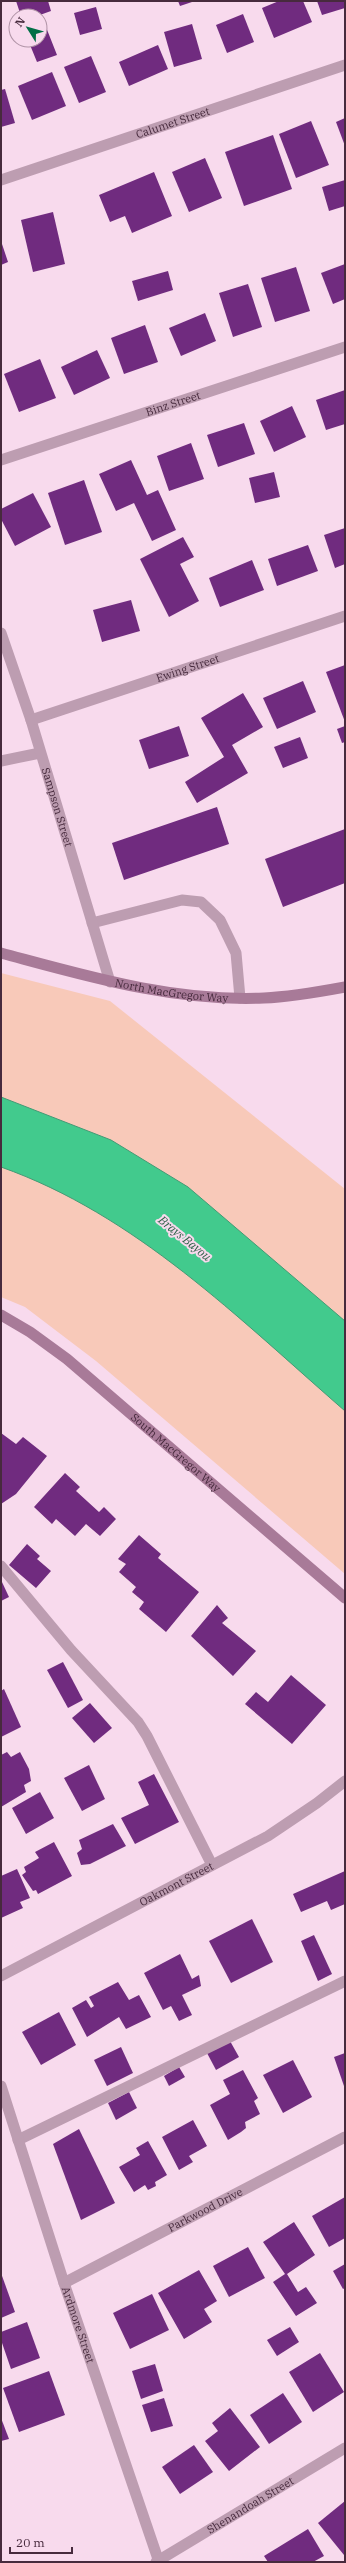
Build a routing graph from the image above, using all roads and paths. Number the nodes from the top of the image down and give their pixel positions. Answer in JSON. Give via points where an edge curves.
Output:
{"nodes":[{"id":1,"x":345,"y":64,"type":"edge"},
{"id":2,"x":1,"y":180,"type":"edge"},
{"id":3,"x":345,"y":347,"type":"edge"},
{"id":4,"x":1,"y":460,"type":"edge"},
{"id":5,"x":345,"y":616,"type":"edge"},
{"id":6,"x":1,"y":634,"type":"edge"},
{"id":7,"x":31,"y":720,"type":"junction"},
{"id":8,"x":40,"y":753,"type":"junction"},
{"id":9,"x":1,"y":761,"type":"edge"},
{"id":10,"x":92,"y":922,"type":"junction"},
{"id":11,"x":1,"y":953,"type":"edge"},
{"id":12,"x":110,"y":982,"type":"junction"},
{"id":13,"x":345,"y":987,"type":"edge"},
{"id":14,"x":240,"y":998,"type":"junction"},
{"id":15,"x":1,"y":1315,"type":"edge"},
{"id":16,"x":1,"y":1566,"type":"edge"},
{"id":17,"x":345,"y":1598,"type":"edge"},
{"id":18,"x":345,"y":1781,"type":"edge"},
{"id":19,"x":212,"y":1865,"type":"junction"},
{"id":20,"x":1,"y":1976,"type":"edge"},
{"id":21,"x":345,"y":1981,"type":"edge"},
{"id":22,"x":1,"y":2086,"type":"edge"},
{"id":23,"x":345,"y":2137,"type":"edge"},
{"id":24,"x":18,"y":2140,"type":"junction"},
{"id":25,"x":64,"y":2283,"type":"junction"},
{"id":26,"x":345,"y":2448,"type":"edge"},
{"id":27,"x":158,"y":2561,"type":"edge"}],
"edges":[{"from":1,"to":2,"type":"street","name":"Calumet Street"},
{"from":3,"to":4,"type":"street","name":"Binz Street"},
{"from":5,"to":7,"type":"street","name":"Ewing Street"},
{"from":6,"to":7,"type":"street","name":"Sampson Street"},
{"from":7,"to":8,"type":"street","name":"Sampson Street"},
{"from":8,"to":9,"type":"street"},
{"from":8,"to":10,"type":"street","name":"Sampson Street"},
{"from":10,"to":12,"type":"street","name":"Sampson Street"},
{"from":10,"to":14,"type":"street","via":[[182,900],[201,902],[220,920],[236,953]]},
{"from":11,"to":12,"type":"main road","name":"North MacGregor Way"},
{"from":12,"to":14,"type":"main road","name":"North MacGregor Way","via":[[183,996]]},
{"from":13,"to":14,"type":"main road","name":"North MacGregor Way","via":[[302,994]]},
{"from":15,"to":17,"type":"main road","name":"South MacGregor Way","via":[[30,1332],[67,1360]]},
{"from":16,"to":19,"type":"street","via":[[76,1656],[138,1722]]},
{"from":18,"to":19,"type":"street","name":"Oakmont Street","via":[[268,1836]]},
{"from":19,"to":20,"type":"street","name":"Oakmont Street"},
{"from":21,"to":24,"type":"street"},
{"from":22,"to":24,"type":"street","name":"Ardmore Street"},
{"from":23,"to":25,"type":"street","name":"Parkwood Drive"},
{"from":24,"to":25,"type":"street","name":"Ardmore Street"},
{"from":25,"to":27,"type":"street","name":"Ardmore Street"},
{"from":26,"to":27,"type":"street","name":"Shenandoah Street"}]}
